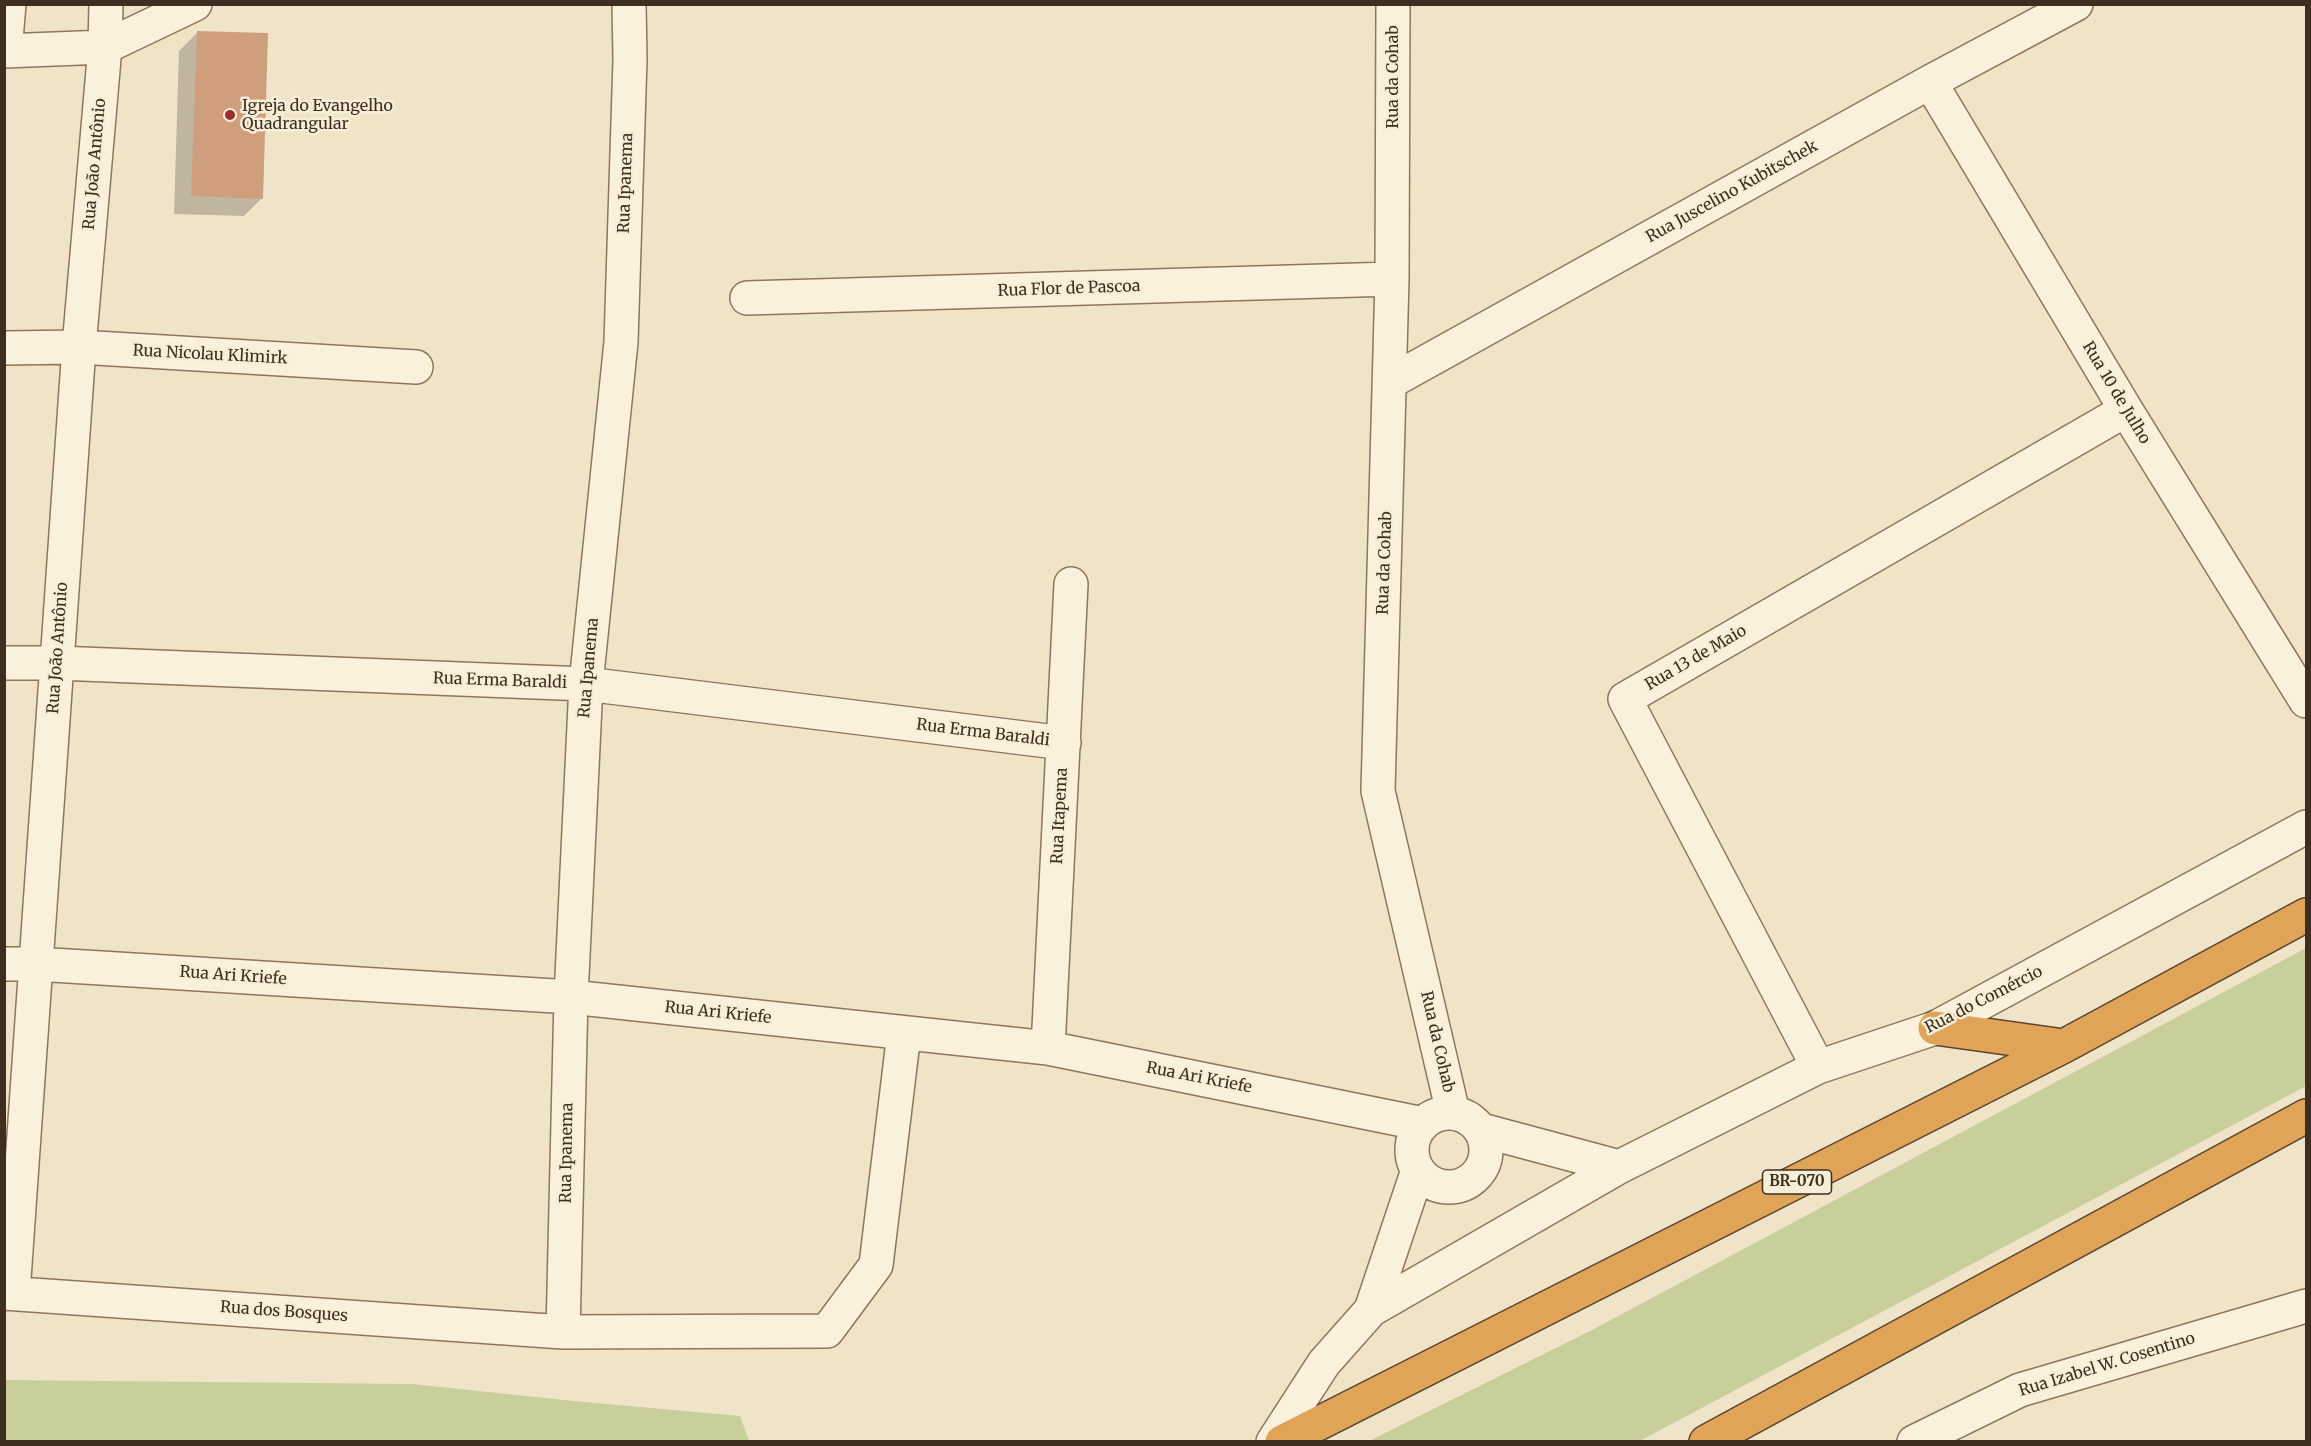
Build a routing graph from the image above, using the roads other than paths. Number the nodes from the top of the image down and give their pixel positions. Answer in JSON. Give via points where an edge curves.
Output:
{"nodes":[{"id":1,"x":9,"y":4,"type":"edge"},
{"id":2,"x":106,"y":4,"type":"edge"},
{"id":3,"x":195,"y":4,"type":"edge"},
{"id":4,"x":629,"y":4,"type":"edge"},
{"id":5,"x":1393,"y":4,"type":"edge"},
{"id":6,"x":2076,"y":4,"type":"edge"},
{"id":7,"x":105,"y":47,"type":"junction"},
{"id":8,"x":5,"y":51,"type":"edge"},
{"id":9,"x":1930,"y":82,"type":"junction"},
{"id":10,"x":1392,"y":279,"type":"junction"},
{"id":11,"x":747,"y":298,"type":"dead end"},
{"id":12,"x":79,"y":347,"type":"junction"},
{"id":13,"x":4,"y":348,"type":"edge"},
{"id":14,"x":416,"y":367,"type":"dead end"},
{"id":15,"x":1390,"y":382,"type":"junction"},
{"id":16,"x":2126,"y":410,"type":"junction"},
{"id":17,"x":1071,"y":584,"type":"dead end"},
{"id":18,"x":4,"y":663,"type":"edge"},
{"id":19,"x":57,"y":663,"type":"junction"},
{"id":20,"x":586,"y":684,"type":"junction"},
{"id":21,"x":2307,"y":701,"type":"edge"},
{"id":22,"x":1064,"y":743,"type":"junction"},
{"id":23,"x":2307,"y":827,"type":"edge"},
{"id":24,"x":2307,"y":915,"type":"edge"},
{"id":25,"x":20,"y":964,"type":"edge"},
{"id":26,"x":571,"y":997,"type":"junction"},
{"id":27,"x":1935,"y":1028,"type":"junction"},
{"id":28,"x":904,"y":1033,"type":"junction"},
{"id":29,"x":2064,"y":1046,"type":"junction"},
{"id":30,"x":1048,"y":1048,"type":"junction"},
{"id":31,"x":1818,"y":1067,"type":"junction"},
{"id":32,"x":1454,"y":1113,"type":"junction"},
{"id":33,"x":2307,"y":1116,"type":"edge"},
{"id":34,"x":1423,"y":1124,"type":"junction"},
{"id":35,"x":1481,"y":1130,"type":"junction"},
{"id":36,"x":1619,"y":1167,"type":"junction"},
{"id":37,"x":1418,"y":1170,"type":"junction"},
{"id":38,"x":9,"y":1293,"type":"edge"},
{"id":39,"x":2307,"y":1306,"type":"edge"},
{"id":40,"x":1371,"y":1310,"type":"junction"},
{"id":41,"x":563,"y":1332,"type":"junction"},
{"id":42,"x":1273,"y":1442,"type":"edge"},
{"id":43,"x":1282,"y":1442,"type":"edge"},
{"id":44,"x":1706,"y":1442,"type":"edge"},
{"id":45,"x":1914,"y":1442,"type":"edge"}],
"edges":[{"from":1,"to":8,"type":"street"},
{"from":2,"to":7,"type":"street","name":"Rua João Antônio"},
{"from":3,"to":7,"type":"street"},
{"from":4,"to":20,"type":"street","name":"Rua Ipanema","via":[[621,342]]},
{"from":5,"to":10,"type":"street","name":"Rua da Cohab"},
{"from":6,"to":9,"type":"street","name":"Rua Juscelino Kubitschek"},
{"from":7,"to":8,"type":"street"},
{"from":7,"to":12,"type":"street","name":"Rua João Antônio"},
{"from":9,"to":15,"type":"street","name":"Rua Juscelino Kubitschek"},
{"from":9,"to":16,"type":"street","name":"Rua 10 de Julho"},
{"from":10,"to":11,"type":"street","name":"Rua Flor de Pascoa"},
{"from":10,"to":15,"type":"street","name":"Rua da Cohab"},
{"from":12,"to":13,"type":"street","name":"Rua Nicolau Klimirk"},
{"from":12,"to":14,"type":"street","name":"Rua Nicolau Klimirk"},
{"from":12,"to":19,"type":"street","name":"Rua João Antônio"},
{"from":15,"to":32,"type":"street","name":"Rua da Cohab","via":[[1378,791]]},
{"from":16,"to":21,"type":"street","name":"Rua 10 de Julho"},
{"from":16,"to":31,"type":"street","name":"Rua 13 de Maio","via":[[1625,699]]},
{"from":17,"to":22,"type":"street","name":"Rua Itapema"},
{"from":18,"to":19,"type":"street","name":"Rua Erma Baraldi"},
{"from":19,"to":20,"type":"street","name":"Rua Erma Baraldi"},
{"from":19,"to":25,"type":"street","name":"Rua João Antônio"},
{"from":20,"to":22,"type":"street","name":"Rua Erma Baraldi"},
{"from":20,"to":26,"type":"street","name":"Rua Ipanema"},
{"from":22,"to":30,"type":"street","name":"Rua Itapema"},
{"from":23,"to":27,"type":"street","name":"Rua do Comércio"},
{"from":24,"to":29,"type":"highway","number":"BR-070"},
{"from":25,"to":26,"type":"street","name":"Rua Ari Kriefe"},
{"from":25,"to":38,"type":"street","name":"Rua João Antônio"},
{"from":26,"to":28,"type":"street","name":"Rua Ari Kriefe"},
{"from":26,"to":41,"type":"street","name":"Rua Ipanema"},
{"from":27,"to":29,"type":"highway"},
{"from":27,"to":31,"type":"street","name":"Rua do Comércio"},
{"from":28,"to":30,"type":"street","name":"Rua Ari Kriefe"},
{"from":28,"to":41,"type":"street","name":"Rua dos Bosques","via":[[876,1265],[827,1331]]},
{"from":29,"to":43,"type":"highway","number":"BR-070"},
{"from":30,"to":34,"type":"street","name":"Rua Ari Kriefe"},
{"from":31,"to":36,"type":"street","name":"Rua do Comércio"},
{"from":32,"to":34,"type":"street","via":[[1437,1115]]},
{"from":32,"to":35,"type":"street"},
{"from":33,"to":44,"type":"highway"},
{"from":34,"to":37,"type":"street","via":[[1414,1138],[1412,1154]]},
{"from":35,"to":36,"type":"street"},
{"from":35,"to":37,"type":"street","via":[[1485,1162],[1476,1177],[1461,1185],[1445,1187]]},
{"from":36,"to":40,"type":"street","name":"Rua do Comércio"},
{"from":37,"to":40,"type":"street"},
{"from":38,"to":41,"type":"street","name":"Rua dos Bosques"},
{"from":39,"to":45,"type":"street","name":"Rua Izabel W. Cosentino","via":[[2020,1390]]},
{"from":40,"to":42,"type":"street","via":[[1324,1363]]}]}
